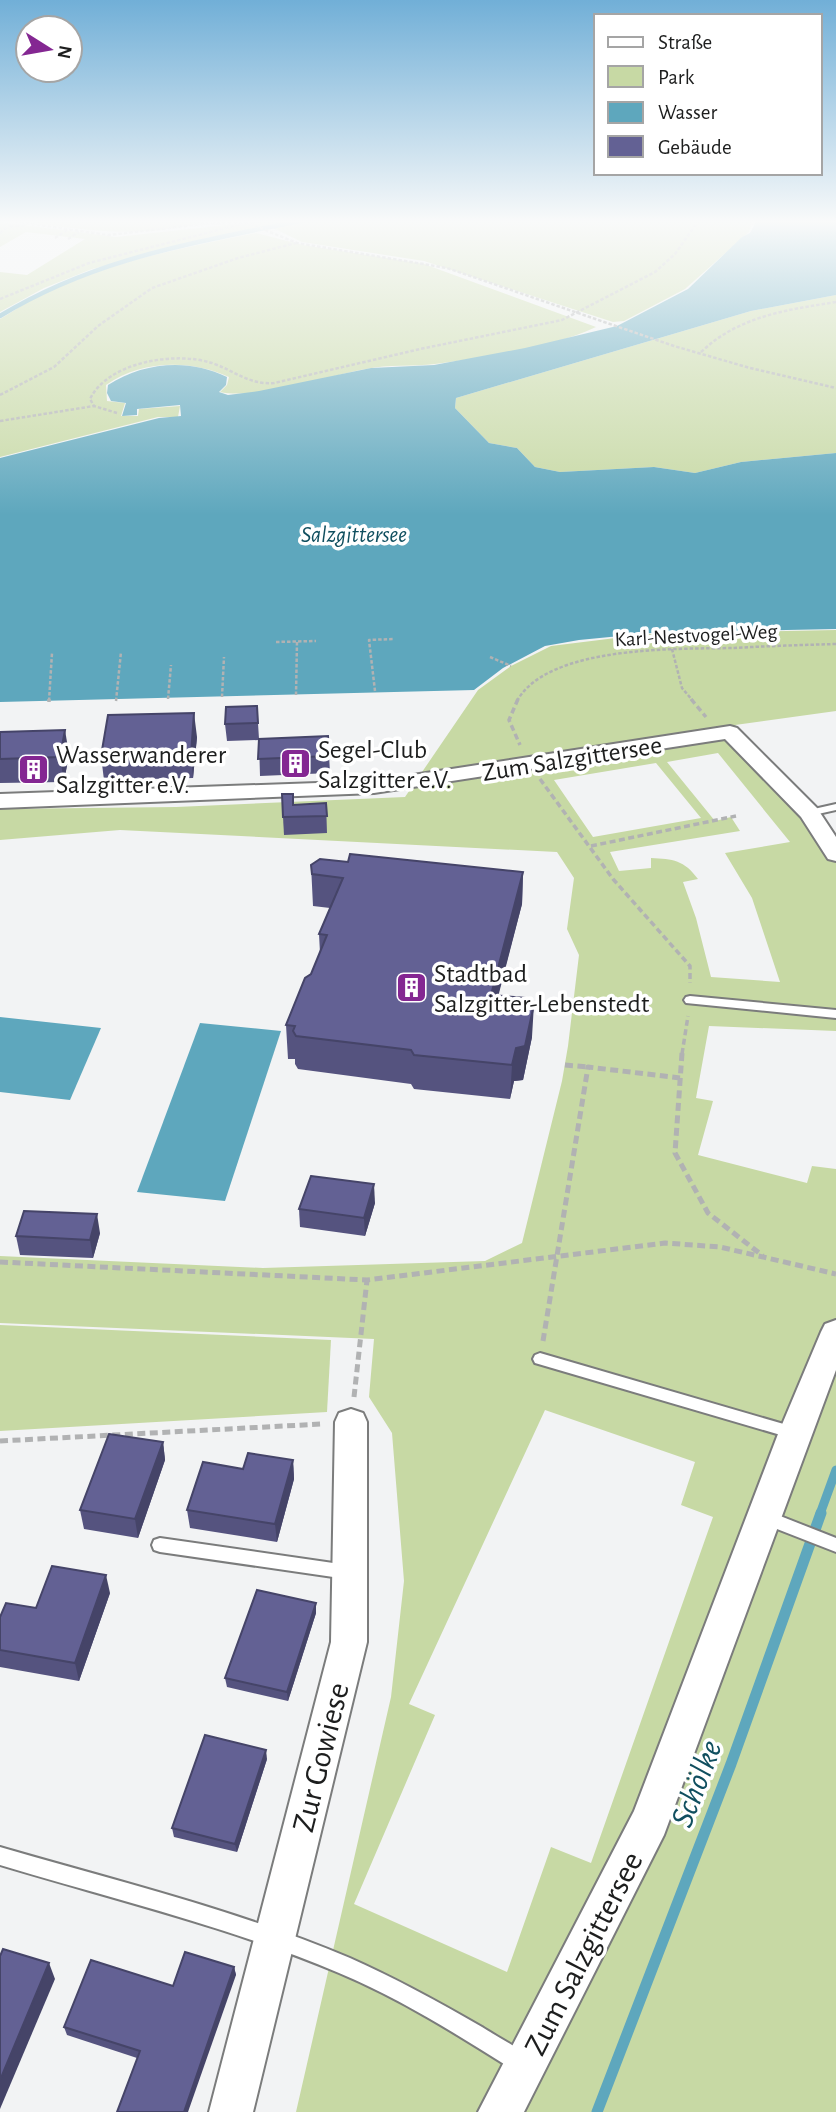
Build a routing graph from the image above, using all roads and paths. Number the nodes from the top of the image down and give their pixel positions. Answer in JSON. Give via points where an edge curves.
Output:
{"nodes":[{"id":1,"x":109,"y":319,"type":"edge"},
{"id":2,"x":562,"y":319,"type":"edge"},
{"id":3,"x":593,"y":319,"type":"edge"},
{"id":4,"x":752,"y":319,"type":"edge"},
{"id":5,"x":701,"y":352,"type":"junction"},
{"id":6,"x":836,"y":387,"type":"edge"},
{"id":7,"x":0,"y":396,"type":"edge"},
{"id":8,"x":94,"y":406,"type":"junction"},
{"id":9,"x":117,"y":413,"type":"dead end"},
{"id":10,"x":0,"y":421,"type":"edge"},
{"id":11,"x":393,"y":639,"type":"dead end"},
{"id":12,"x":316,"y":641,"type":"dead end"},
{"id":13,"x":276,"y":642,"type":"dead end"},
{"id":14,"x":297,"y":642,"type":"junction"},
{"id":15,"x":836,"y":644,"type":"edge"},
{"id":16,"x":671,"y":649,"type":"junction"},
{"id":17,"x":121,"y":652,"type":"dead end"},
{"id":18,"x":52,"y":653,"type":"dead end"},
{"id":19,"x":225,"y":657,"type":"dead end"},
{"id":20,"x":490,"y":657,"type":"dead end"},
{"id":21,"x":171,"y":666,"type":"dead end"},
{"id":22,"x":511,"y":666,"type":"dead end"},
{"id":23,"x":375,"y":691,"type":"dead end"},
{"id":24,"x":296,"y":695,"type":"dead end"},
{"id":25,"x":222,"y":697,"type":"dead end"},
{"id":26,"x":168,"y":699,"type":"dead end"},
{"id":27,"x":116,"y":701,"type":"dead end"},
{"id":28,"x":49,"y":702,"type":"dead end"},
{"id":29,"x":720,"y":734,"type":"junction"},
{"id":30,"x":530,"y":765,"type":"junction"},
{"id":31,"x":0,"y":801,"type":"edge"},
{"id":32,"x":836,"y":807,"type":"edge"},
{"id":33,"x":809,"y":813,"type":"junction"},
{"id":34,"x":736,"y":816,"type":"dead end"},
{"id":35,"x":591,"y":846,"type":"junction"},
{"id":36,"x":836,"y":855,"type":"edge"},
{"id":37,"x":607,"y":857,"type":"dead end"},
{"id":38,"x":600,"y":858,"type":"junction"},
{"id":39,"x":691,"y":1000,"type":"junction"},
{"id":40,"x":836,"y":1014,"type":"edge"},
{"id":41,"x":565,"y":1065,"type":"dead end"},
{"id":42,"x":588,"y":1068,"type":"junction"},
{"id":43,"x":680,"y":1078,"type":"junction"},
{"id":44,"x":555,"y":1255,"type":"junction"},
{"id":45,"x":763,"y":1256,"type":"junction"},
{"id":46,"x":0,"y":1262,"type":"edge"},
{"id":47,"x":836,"y":1274,"type":"edge"},
{"id":48,"x":367,"y":1280,"type":"junction"},
{"id":49,"x":836,"y":1332,"type":"edge"},
{"id":50,"x":540,"y":1359,"type":"joint"},
{"id":51,"x":351,"y":1422,"type":"junction"},
{"id":52,"x":794,"y":1434,"type":"junction"},
{"id":53,"x":0,"y":1441,"type":"edge"},
{"id":54,"x":780,"y":1523,"type":"junction"},
{"id":55,"x":160,"y":1545,"type":"dead end"},
{"id":56,"x":836,"y":1545,"type":"edge"},
{"id":57,"x":351,"y":1573,"type":"junction"},
{"id":58,"x":0,"y":1856,"type":"edge"},
{"id":59,"x":275,"y":1939,"type":"junction"},
{"id":60,"x":525,"y":2066,"type":"junction"},
{"id":61,"x":231,"y":2112,"type":"edge"},
{"id":62,"x":500,"y":2112,"type":"edge"}],
"edges":[{"from":1,"to":7,"type":"path","via":[[54,367]]},
{"from":2,"to":8,"type":"path","via":[[255,383],[208,362],[136,365],[109,374],[93,387],[90,399]]},
{"from":3,"to":5,"type":"path"},
{"from":4,"to":5,"type":"path","via":[[716,336]]},
{"from":5,"to":6,"type":"path"},
{"from":8,"to":9,"type":"path"},
{"from":8,"to":10,"type":"path"},
{"from":11,"to":23,"type":"path","via":[[369,640]]},
{"from":12,"to":14,"type":"path"},
{"from":13,"to":14,"type":"path"},
{"from":14,"to":24,"type":"path"},
{"from":15,"to":16,"type":"path","name":"Karl-Nestvogel-Weg"},
{"from":16,"to":29,"type":"path","via":[[682,688]]},
{"from":16,"to":30,"type":"path","name":"Karl-Nestvogel-Weg","via":[[588,660],[530,684],[509,720]]},
{"from":17,"to":27,"type":"path"},
{"from":18,"to":28,"type":"path"},
{"from":19,"to":25,"type":"path"},
{"from":20,"to":22,"type":"path"},
{"from":21,"to":26,"type":"path"},
{"from":29,"to":30,"type":"street","name":"Zum Salzgittersee"},
{"from":29,"to":33,"type":"street","via":[[730,732]]},
{"from":30,"to":31,"type":"street","name":"Zum Salzgittersee","via":[[374,787]]},
{"from":30,"to":35,"type":"path"},
{"from":32,"to":33,"type":"lane"},
{"from":33,"to":36,"type":"street"},
{"from":34,"to":35,"type":"path"},
{"from":35,"to":38,"type":"path"},
{"from":37,"to":38,"type":"path"},
{"from":38,"to":39,"type":"path","via":[[690,966]]},
{"from":39,"to":40,"type":"lane"},
{"from":39,"to":43,"type":"path"},
{"from":41,"to":42,"type":"path"},
{"from":42,"to":43,"type":"path"},
{"from":42,"to":44,"type":"path"},
{"from":43,"to":45,"type":"path","via":[[675,1153],[708,1213]]},
{"from":44,"to":45,"type":"path","via":[[666,1242]]},
{"from":44,"to":48,"type":"path"},
{"from":44,"to":50,"type":"path"},
{"from":45,"to":47,"type":"path"},
{"from":46,"to":48,"type":"path"},
{"from":48,"to":51,"type":"path"},
{"from":49,"to":52,"type":"street","name":"Zum Salzgittersee"},
{"from":50,"to":52,"type":"lane"},
{"from":51,"to":53,"type":"path"},
{"from":51,"to":57,"type":"street","name":"Zur Gowiese"},
{"from":52,"to":54,"type":"street","name":"Zum Salzgittersee"},
{"from":54,"to":56,"type":"lane"},
{"from":54,"to":60,"type":"street","name":"Zum Salzgittersee","via":[[650,1821]]},
{"from":55,"to":57,"type":"lane"},
{"from":57,"to":59,"type":"street","name":"Zur Gowiese","via":[[349,1642]]},
{"from":58,"to":59,"type":"lane"},
{"from":59,"to":60,"type":"lane","via":[[346,1967],[461,2024]]},
{"from":59,"to":61,"type":"street","name":"Zur Gowiese"},
{"from":60,"to":62,"type":"street","name":"Zum Salzgittersee"}]}
